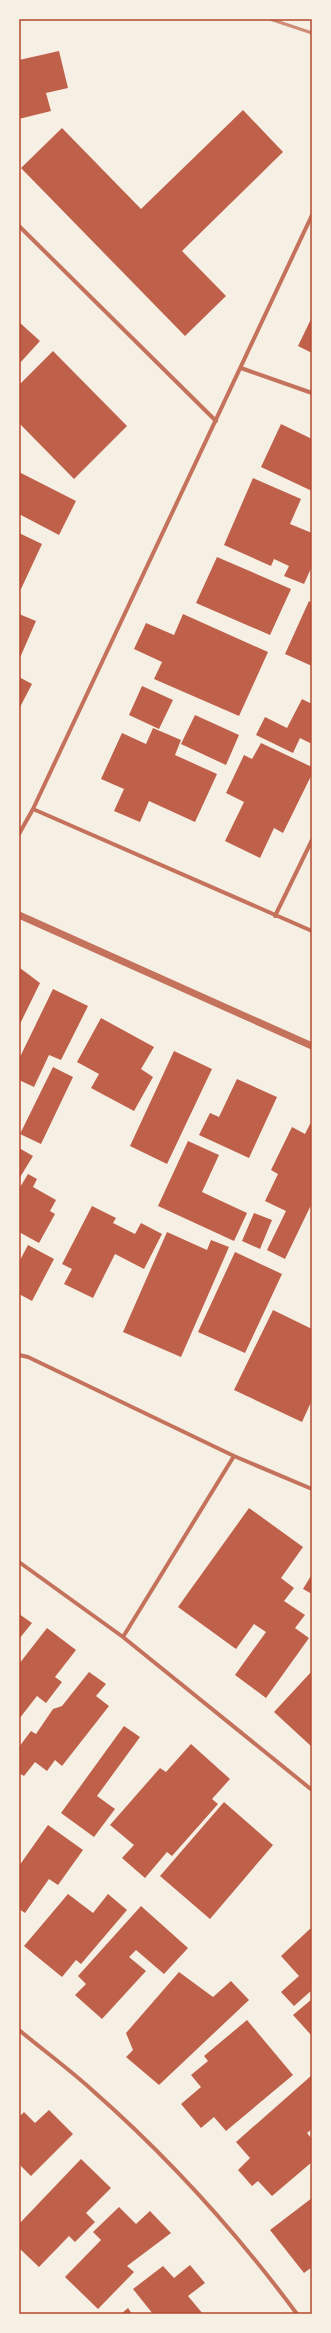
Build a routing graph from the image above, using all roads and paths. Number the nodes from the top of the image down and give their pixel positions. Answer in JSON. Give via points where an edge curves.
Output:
{"nodes":[{"id":1,"x":312,"y":215,"type":"edge"},
{"id":2,"x":19,"y":226,"type":"edge"},
{"id":3,"x":241,"y":368,"type":"junction"},
{"id":4,"x":312,"y":393,"type":"edge"},
{"id":5,"x":216,"y":421,"type":"junction"},
{"id":6,"x":33,"y":809,"type":"junction"},
{"id":7,"x":19,"y":834,"type":"edge"},
{"id":8,"x":312,"y":840,"type":"edge"},
{"id":9,"x":19,"y":915,"type":"edge"},
{"id":10,"x":275,"y":916,"type":"junction"},
{"id":11,"x":312,"y":931,"type":"edge"},
{"id":12,"x":312,"y":1046,"type":"edge"},
{"id":13,"x":19,"y":1355,"type":"edge"},
{"id":14,"x":234,"y":1456,"type":"junction"},
{"id":15,"x":312,"y":1489,"type":"edge"},
{"id":16,"x":19,"y":1562,"type":"edge"},
{"id":17,"x":123,"y":1637,"type":"junction"},
{"id":18,"x":312,"y":1790,"type":"edge"},
{"id":19,"x":19,"y":2030,"type":"edge"},
{"id":20,"x":297,"y":2314,"type":"edge"}],
"edges":[{"from":1,"to":3,"type":"street"},
{"from":2,"to":5,"type":"street"},
{"from":3,"to":4,"type":"street"},
{"from":3,"to":5,"type":"street"},
{"from":5,"to":6,"type":"street"},
{"from":6,"to":7,"type":"street"},
{"from":6,"to":10,"type":"street"},
{"from":8,"to":10,"type":"street"},
{"from":9,"to":12,"type":"street"},
{"from":10,"to":11,"type":"street"},
{"from":13,"to":14,"type":"street","via":[[28,1357]]},
{"from":14,"to":15,"type":"street"},
{"from":14,"to":17,"type":"street"},
{"from":16,"to":17,"type":"street"},
{"from":17,"to":18,"type":"street"},
{"from":19,"to":20,"type":"street","via":[[92,2089],[165,2160],[262,2267]]}]}
